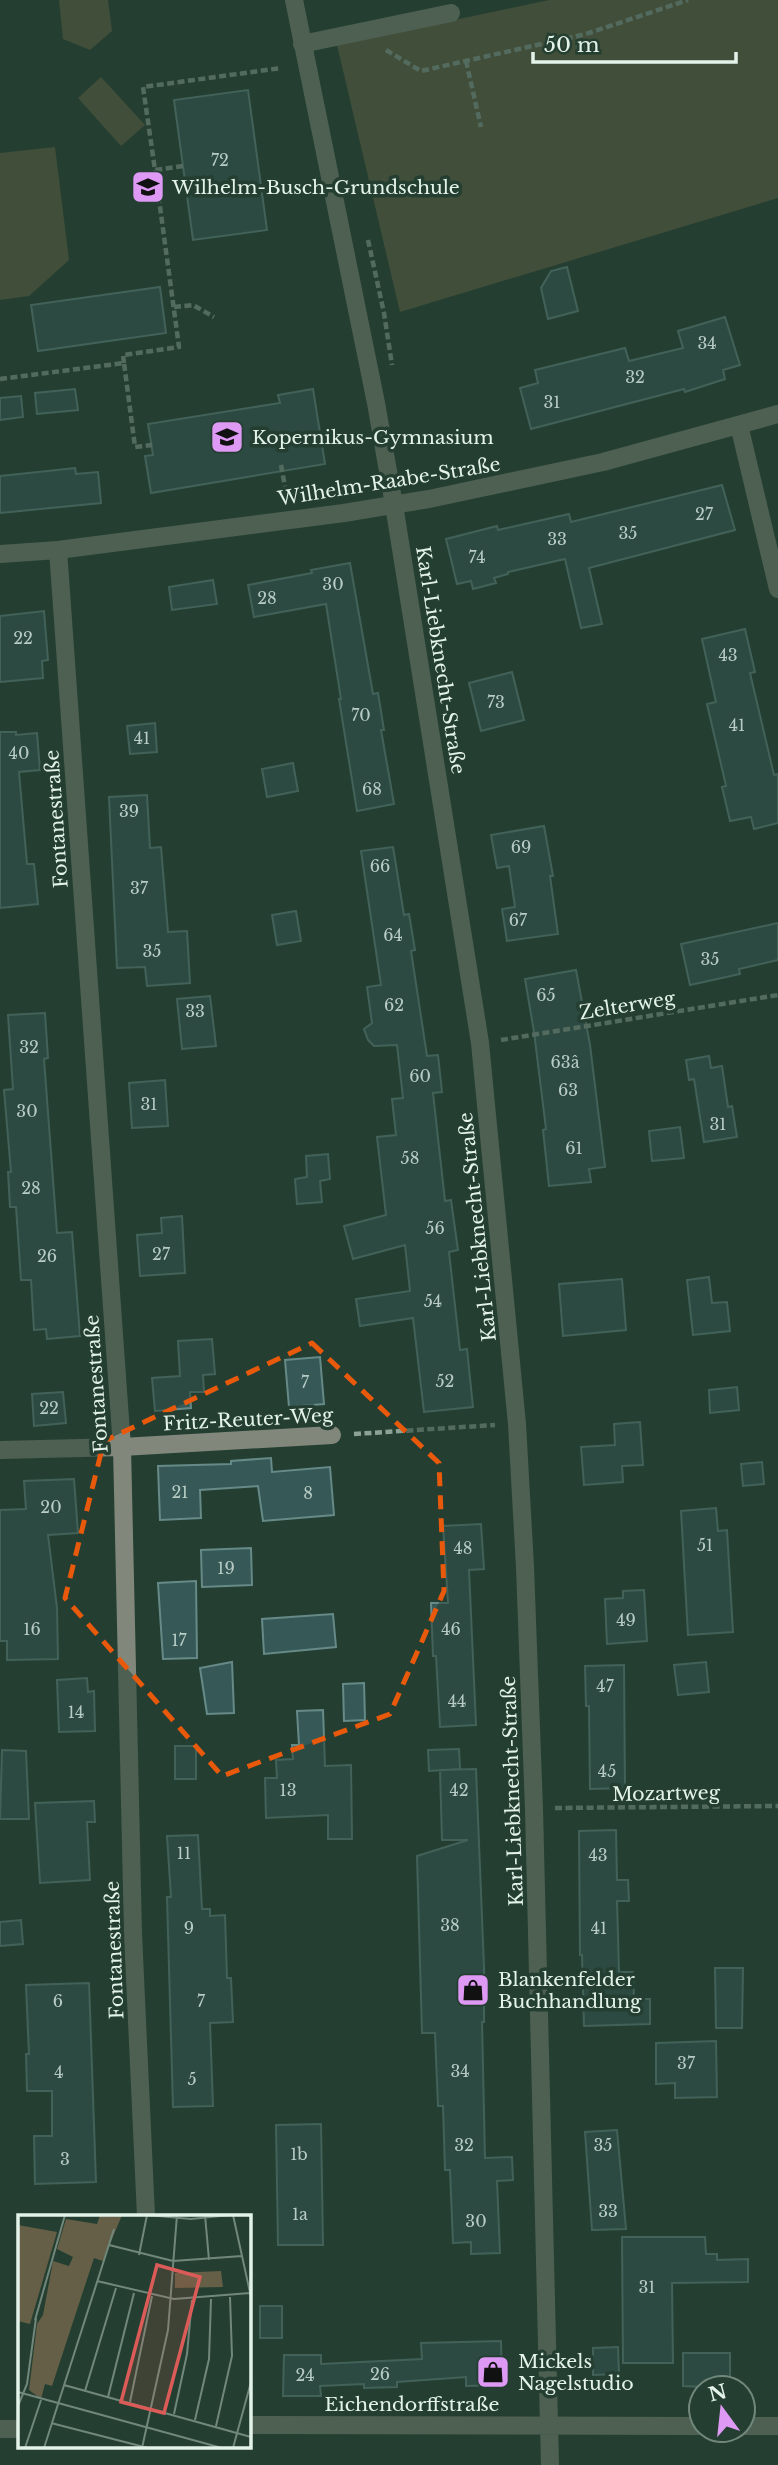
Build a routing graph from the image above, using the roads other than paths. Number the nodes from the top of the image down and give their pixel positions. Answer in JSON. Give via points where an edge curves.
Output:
{"nodes":[{"id":1,"x":294,"y":0,"type":"edge"},
{"id":2,"x":451,"y":13,"type":"dead end"},
{"id":3,"x":302,"y":44,"type":"junction"},
{"id":4,"x":778,"y":414,"type":"edge"},
{"id":5,"x":739,"y":425,"type":"junction"},
{"id":6,"x":394,"y":505,"type":"junction"},
{"id":7,"x":58,"y":550,"type":"junction"},
{"id":8,"x":0,"y":554,"type":"edge"},
{"id":9,"x":778,"y":589,"type":"edge"},
{"id":10,"x":332,"y":1435,"type":"road end"},
{"id":11,"x":122,"y":1447,"type":"junction"},
{"id":12,"x":0,"y":1450,"type":"edge"},
{"id":13,"x":146,"y":2215,"type":"edge"},
{"id":14,"x":250,"y":2425,"type":"edge"},
{"id":15,"x":549,"y":2425,"type":"junction"},
{"id":16,"x":687,"y":2426,"type":"edge"},
{"id":17,"x":757,"y":2426,"type":"edge"},
{"id":18,"x":778,"y":2426,"type":"edge"},
{"id":19,"x":0,"y":2429,"type":"edge"},
{"id":20,"x":18,"y":2429,"type":"edge"},
{"id":21,"x":550,"y":2465,"type":"edge"}],
"edges":[{"from":1,"to":3,"type":"street","name":"Karl-Liebknecht-Straße"},
{"from":2,"to":3,"type":"street"},
{"from":3,"to":6,"type":"street","name":"Karl-Liebknecht-Straße"},
{"from":4,"to":5,"type":"street","name":"Wilhelm-Raabe-Straße"},
{"from":5,"to":6,"type":"street","name":"Wilhelm-Raabe-Straße","via":[[590,464]]},
{"from":5,"to":9,"type":"street"},
{"from":6,"to":7,"type":"street","name":"Wilhelm-Raabe-Straße"},
{"from":6,"to":15,"type":"street","name":"Karl-Liebknecht-Straße","via":[[480,1043],[517,1424],[535,1834]]},
{"from":7,"to":8,"type":"street","name":"Wilhelm-Raabe-Straße"},
{"from":7,"to":11,"type":"street","name":"Fontanestraße"},
{"from":10,"to":11,"type":"street","name":"Fritz-Reuter-Weg"},
{"from":11,"to":12,"type":"street","name":"Fritz-Reuter-Weg"},
{"from":11,"to":13,"type":"street","name":"Fontanestraße","via":[[133,1934]]},
{"from":14,"to":15,"type":"street","name":"Eichendorffstraße"},
{"from":15,"to":16,"type":"street","name":"Eichendorffstraße"},
{"from":15,"to":21,"type":"street","name":"Karl-Liebknecht-Straße"},
{"from":17,"to":18,"type":"street"},
{"from":19,"to":20,"type":"street"}]}
